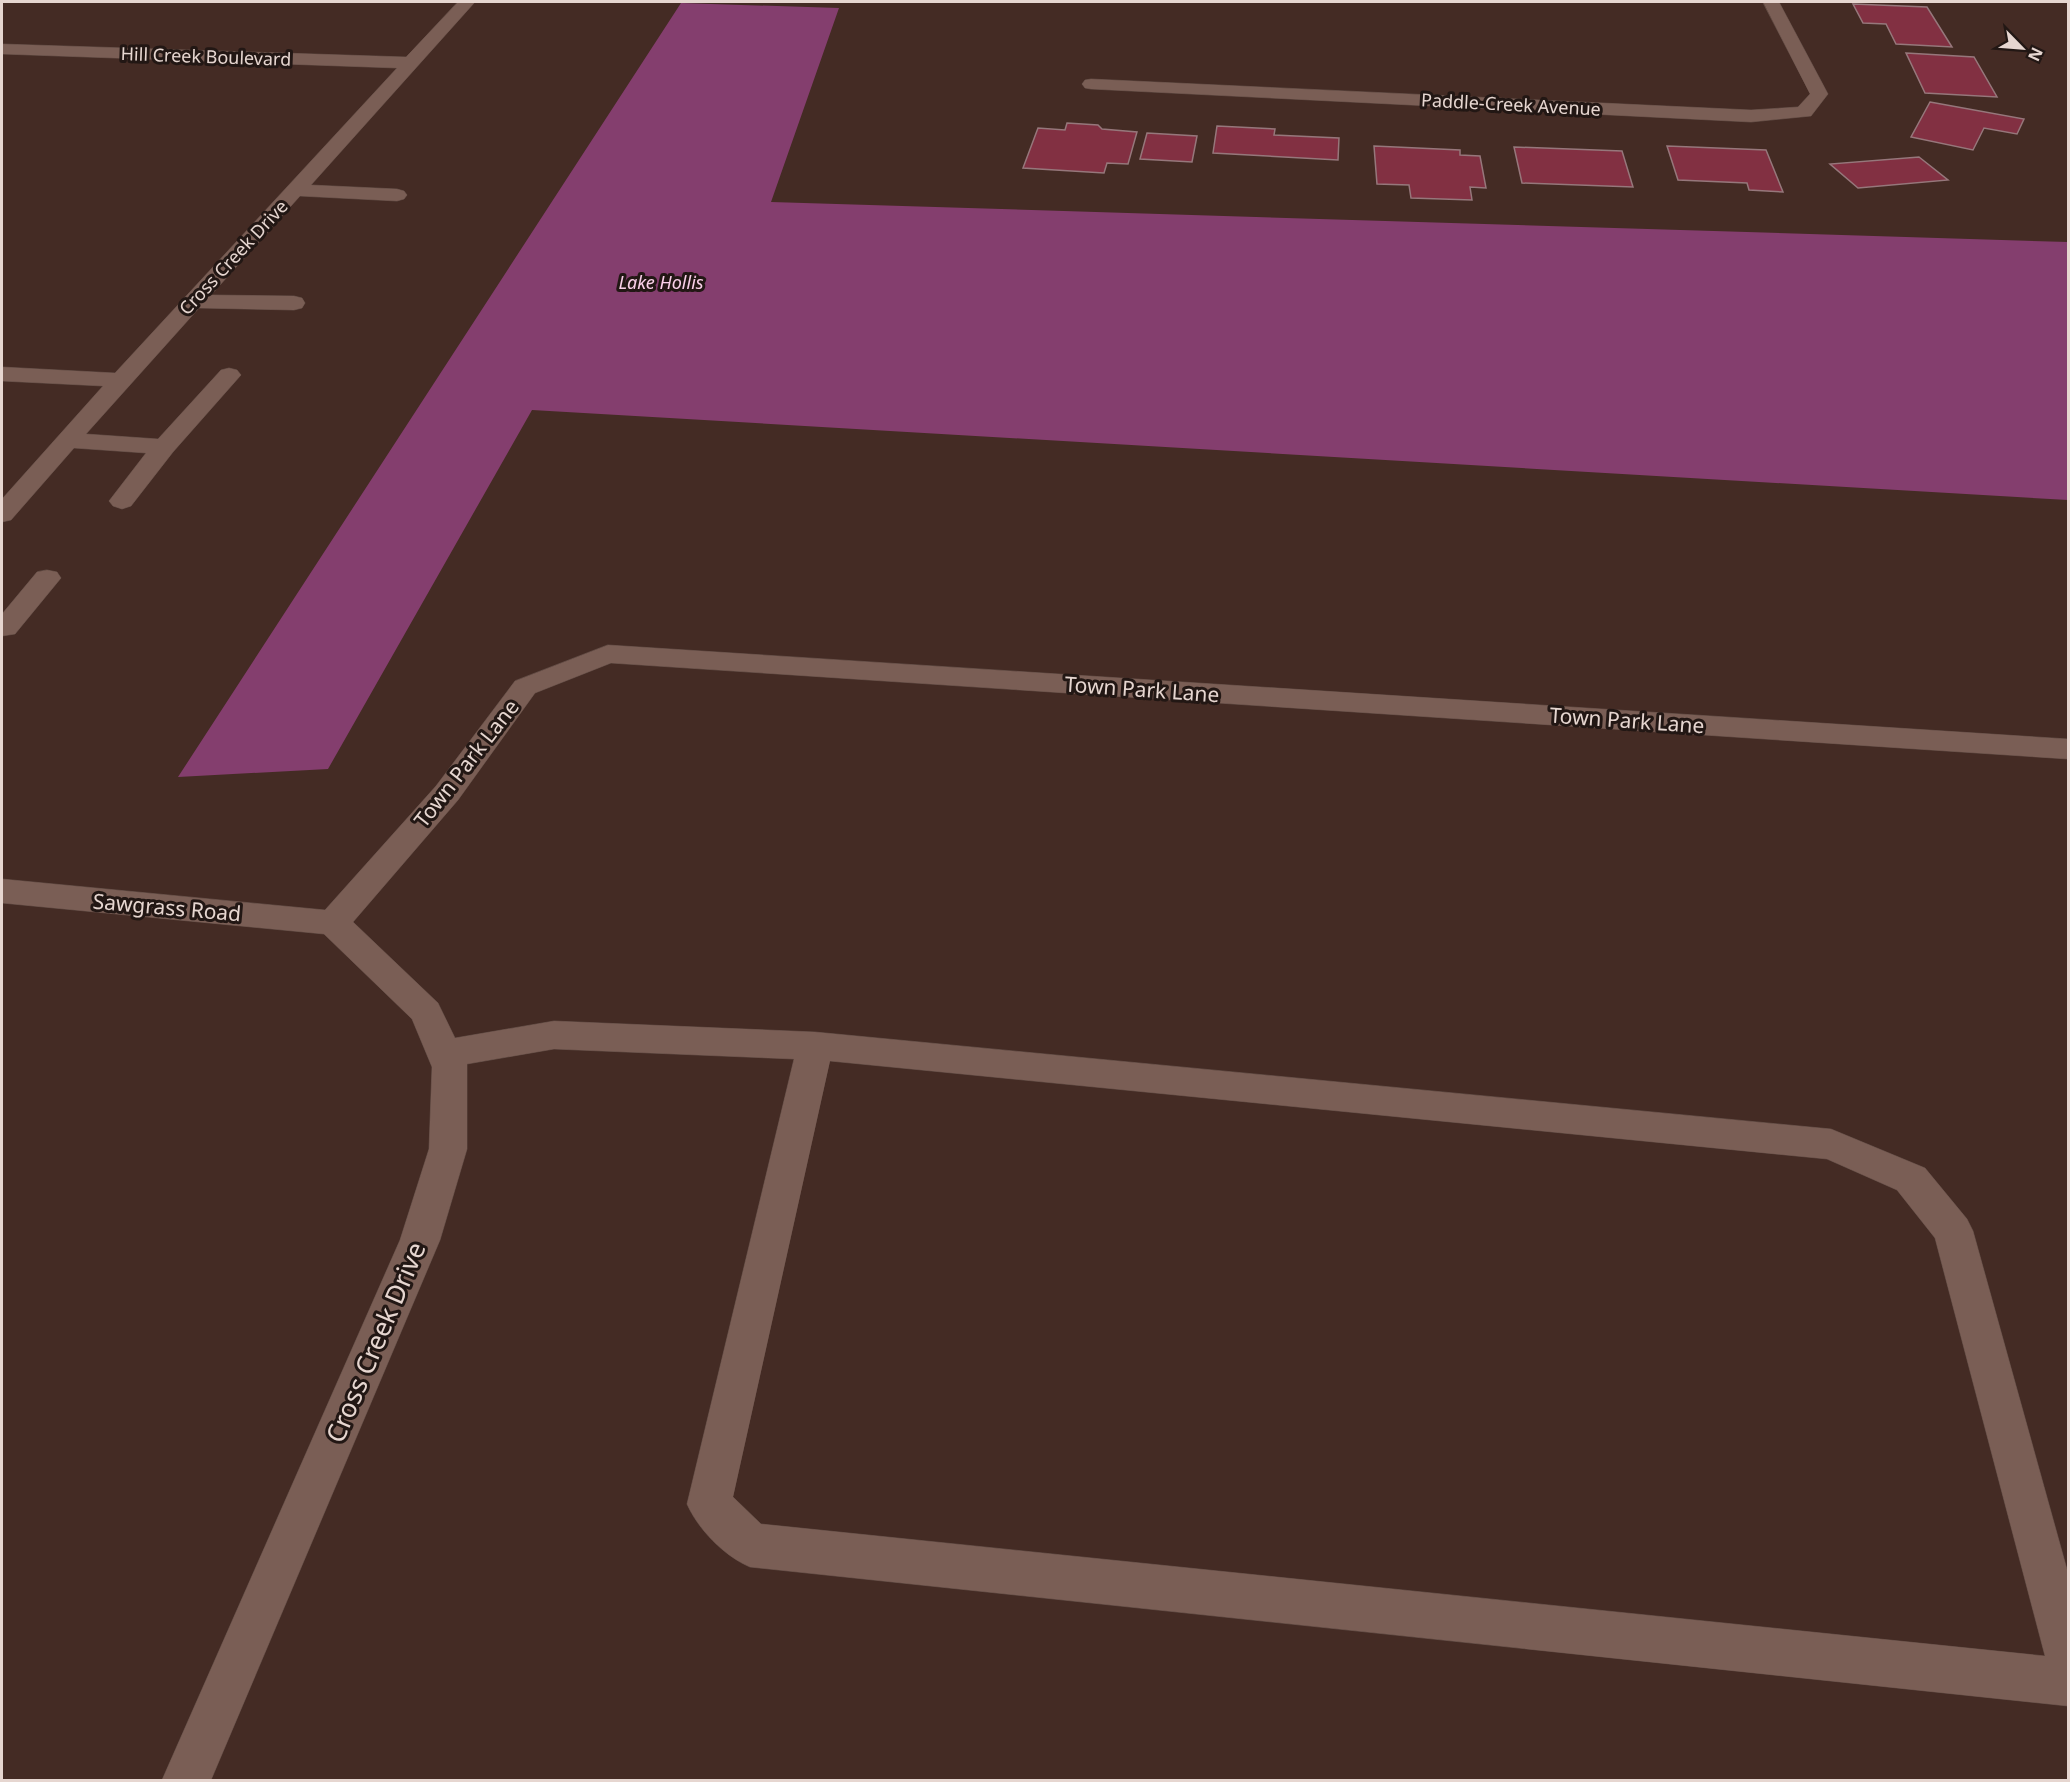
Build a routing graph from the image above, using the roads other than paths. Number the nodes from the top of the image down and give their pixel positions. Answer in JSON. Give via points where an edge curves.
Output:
{"nodes":[{"id":1,"x":467,"y":2,"type":"edge"},
{"id":2,"x":1771,"y":2,"type":"edge"},
{"id":3,"x":2,"y":49,"type":"edge"},
{"id":4,"x":411,"y":63,"type":"junction"},
{"id":5,"x":1091,"y":84,"type":"dead end"},
{"id":6,"x":294,"y":190,"type":"junction"},
{"id":7,"x":397,"y":195,"type":"dead end"},
{"id":8,"x":193,"y":301,"type":"junction"},
{"id":9,"x":294,"y":303,"type":"dead end"},
{"id":10,"x":2,"y":374,"type":"edge"},
{"id":11,"x":229,"y":375,"type":"dead end"},
{"id":12,"x":121,"y":380,"type":"junction"},
{"id":13,"x":68,"y":440,"type":"junction"},
{"id":14,"x":164,"y":447,"type":"junction"},
{"id":15,"x":122,"y":501,"type":"dead end"},
{"id":16,"x":2,"y":514,"type":"edge"},
{"id":17,"x":47,"y":578,"type":"dead end"},
{"id":18,"x":3,"y":629,"type":"edge"},
{"id":19,"x":2068,"y":749,"type":"edge"},
{"id":20,"x":2,"y":891,"type":"edge"},
{"id":21,"x":333,"y":923,"type":"junction"},
{"id":22,"x":815,"y":1046,"type":"junction"},
{"id":23,"x":445,"y":1054,"type":"junction"},
{"id":24,"x":2068,"y":1655,"type":"edge"},
{"id":25,"x":2068,"y":1682,"type":"edge"},
{"id":26,"x":186,"y":1780,"type":"edge"}],
"edges":[{"from":1,"to":4,"type":"street","name":"Cross Creek Drive"},
{"from":2,"to":5,"type":"street","name":"Paddle-Creek Avenue","via":[[1819,94],[1804,112],[1751,116]]},
{"from":3,"to":4,"type":"street","name":"Hill Creek Boulevard"},
{"from":4,"to":6,"type":"street","name":"Cross Creek Drive"},
{"from":6,"to":7,"type":"street"},
{"from":6,"to":8,"type":"street","name":"Cross Creek Drive"},
{"from":8,"to":9,"type":"street"},
{"from":8,"to":12,"type":"street","name":"Cross Creek Drive"},
{"from":10,"to":12,"type":"street"},
{"from":11,"to":14,"type":"street"},
{"from":12,"to":13,"type":"street","name":"Cross Creek Drive"},
{"from":13,"to":14,"type":"street"},
{"from":13,"to":16,"type":"street","name":"Cross Creek Drive"},
{"from":14,"to":15,"type":"street"},
{"from":17,"to":18,"type":"street"},
{"from":19,"to":21,"type":"street","name":"Town Park Lane","via":[[608,654],[525,687],[447,793]]},
{"from":20,"to":21,"type":"street","name":"Sawgrass Road"},
{"from":21,"to":23,"type":"street","name":"Cross Creek Drive","via":[[426,1012]]},
{"from":22,"to":23,"type":"street","via":[[554,1035]]},
{"from":22,"to":24,"type":"street","via":[[1831,1144],[1911,1179],[1953,1231]]},
{"from":22,"to":25,"type":"street","via":[[709,1504],[750,1545]]},
{"from":23,"to":26,"type":"street","name":"Cross Creek Drive","via":[[450,1067],[448,1149],[420,1240]]}]}
